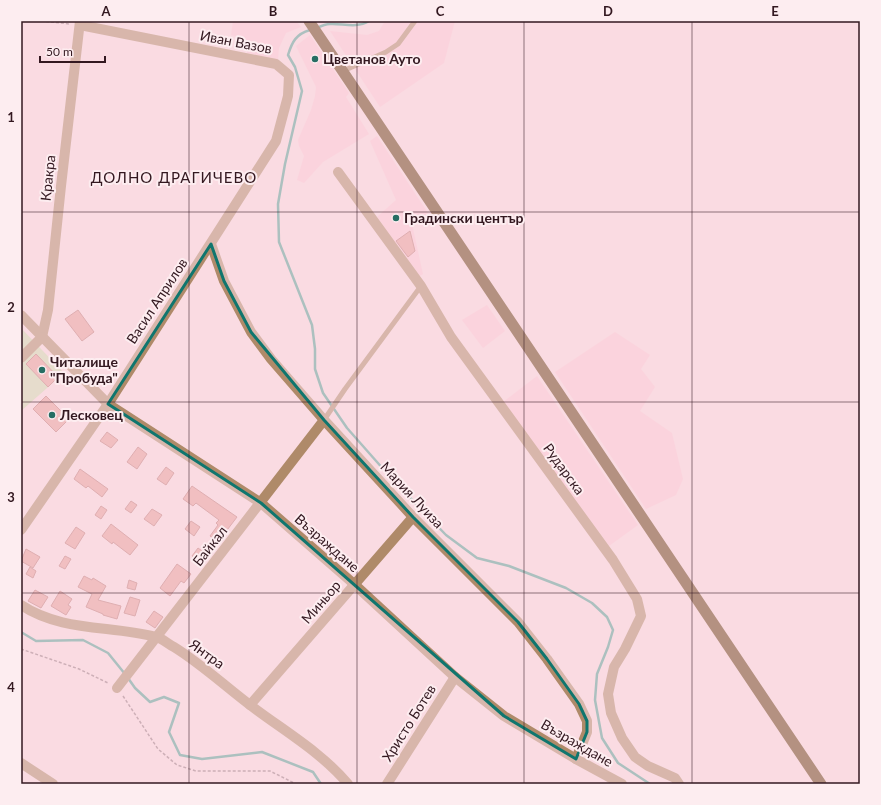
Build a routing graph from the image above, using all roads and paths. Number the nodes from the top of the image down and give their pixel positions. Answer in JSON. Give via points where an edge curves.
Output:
{"nodes":[{"id":1,"x":41,"y":21,"type":"edge"},
{"id":2,"x":415,"y":21,"type":"edge"},
{"id":3,"x":310,"y":22,"type":"edge"},
{"id":4,"x":80,"y":23,"type":"edge"},
{"id":5,"x":343,"y":71,"type":"junction"},
{"id":6,"x":289,"y":75,"type":"joint"},
{"id":7,"x":338,"y":172,"type":"dead end"},
{"id":8,"x":211,"y":244,"type":"junction"},
{"id":9,"x":421,"y":286,"type":"junction"},
{"id":10,"x":21,"y":315,"type":"edge"},
{"id":11,"x":42,"y":337,"type":"junction"},
{"id":12,"x":21,"y":358,"type":"edge"},
{"id":13,"x":108,"y":404,"type":"junction"},
{"id":14,"x":327,"y":416,"type":"junction"},
{"id":15,"x":261,"y":504,"type":"junction"},
{"id":16,"x":413,"y":517,"type":"junction"},
{"id":17,"x":21,"y":530,"type":"edge"},
{"id":18,"x":354,"y":584,"type":"junction"},
{"id":19,"x":21,"y":605,"type":"edge"},
{"id":20,"x":157,"y":637,"type":"junction"},
{"id":21,"x":21,"y":649,"type":"edge"},
{"id":22,"x":455,"y":677,"type":"junction"},
{"id":23,"x":117,"y":688,"type":"junction"},
{"id":24,"x":250,"y":704,"type":"junction"},
{"id":25,"x":576,"y":759,"type":"junction"},
{"id":26,"x":21,"y":763,"type":"edge"},
{"id":27,"x":53,"y":784,"type":"edge"},
{"id":28,"x":296,"y":784,"type":"edge"},
{"id":29,"x":348,"y":784,"type":"edge"},
{"id":30,"x":387,"y":784,"type":"edge"},
{"id":31,"x":622,"y":784,"type":"edge"},
{"id":32,"x":678,"y":784,"type":"edge"},
{"id":33,"x":821,"y":784,"type":"edge"}],
"edges":[{"from":1,"to":4,"type":"path"},
{"from":2,"to":5,"type":"lane","via":[[398,44]]},
{"from":3,"to":5,"type":"highway"},
{"from":4,"to":6,"type":"street","name":"Иван Вазов","via":[[276,64]]},
{"from":4,"to":11,"type":"street","name":"Кракра","via":[[48,310]]},
{"from":5,"to":33,"type":"highway"},
{"from":6,"to":8,"type":"street","name":"Васил Априлов","via":[[288,96],[276,141]]},
{"from":7,"to":9,"type":"street","name":"Рударска"},
{"from":8,"to":13,"type":"street","name":"Васил Априлов"},
{"from":8,"to":14,"type":"street","name":"Мария Луиза","via":[[224,281],[251,332],[271,359]]},
{"from":9,"to":14,"type":"lane"},
{"from":9,"to":32,"type":"street","name":"Рударска","via":[[451,337],[613,560],[637,600],[641,616],[614,667],[608,694],[611,713],[622,738],[635,757],[675,778]]},
{"from":10,"to":11,"type":"street","name":"Възраждане"},
{"from":11,"to":12,"type":"street"},
{"from":11,"to":13,"type":"street","name":"Възраждане"},
{"from":13,"to":15,"type":"street","name":"Възраждане"},
{"from":13,"to":17,"type":"street","name":"Васил Априлов"},
{"from":14,"to":15,"type":"street","name":"Байкал"},
{"from":14,"to":16,"type":"street","name":"Мария Луиза"},
{"from":15,"to":18,"type":"street","name":"Възраждане"},
{"from":15,"to":20,"type":"street","name":"Байкал"},
{"from":16,"to":18,"type":"street","name":"Миньор"},
{"from":16,"to":25,"type":"street","name":"Мария Луиза","via":[[518,622],[580,704],[587,721],[586,732]]},
{"from":18,"to":22,"type":"street","name":"Възраждане"},
{"from":18,"to":24,"type":"street","name":"Миньор"},
{"from":19,"to":20,"type":"street","name":"Янтра","via":[[34,613],[69,625]]},
{"from":20,"to":23,"type":"street","name":"Байкал"},
{"from":20,"to":24,"type":"street","name":"Янтра","via":[[204,668]]},
{"from":21,"to":23,"type":"path","via":[[79,669]]},
{"from":22,"to":25,"type":"street","name":"Възраждане","via":[[504,716]]},
{"from":22,"to":30,"type":"street","name":"Христо Ботев"},
{"from":23,"to":28,"type":"path","via":[[158,749],[177,765],[196,771],[270,771]]},
{"from":24,"to":29,"type":"street","name":"Янтра","via":[[307,746]]},
{"from":25,"to":31,"type":"street","name":"Възраждане"},
{"from":26,"to":27,"type":"street"}]}
